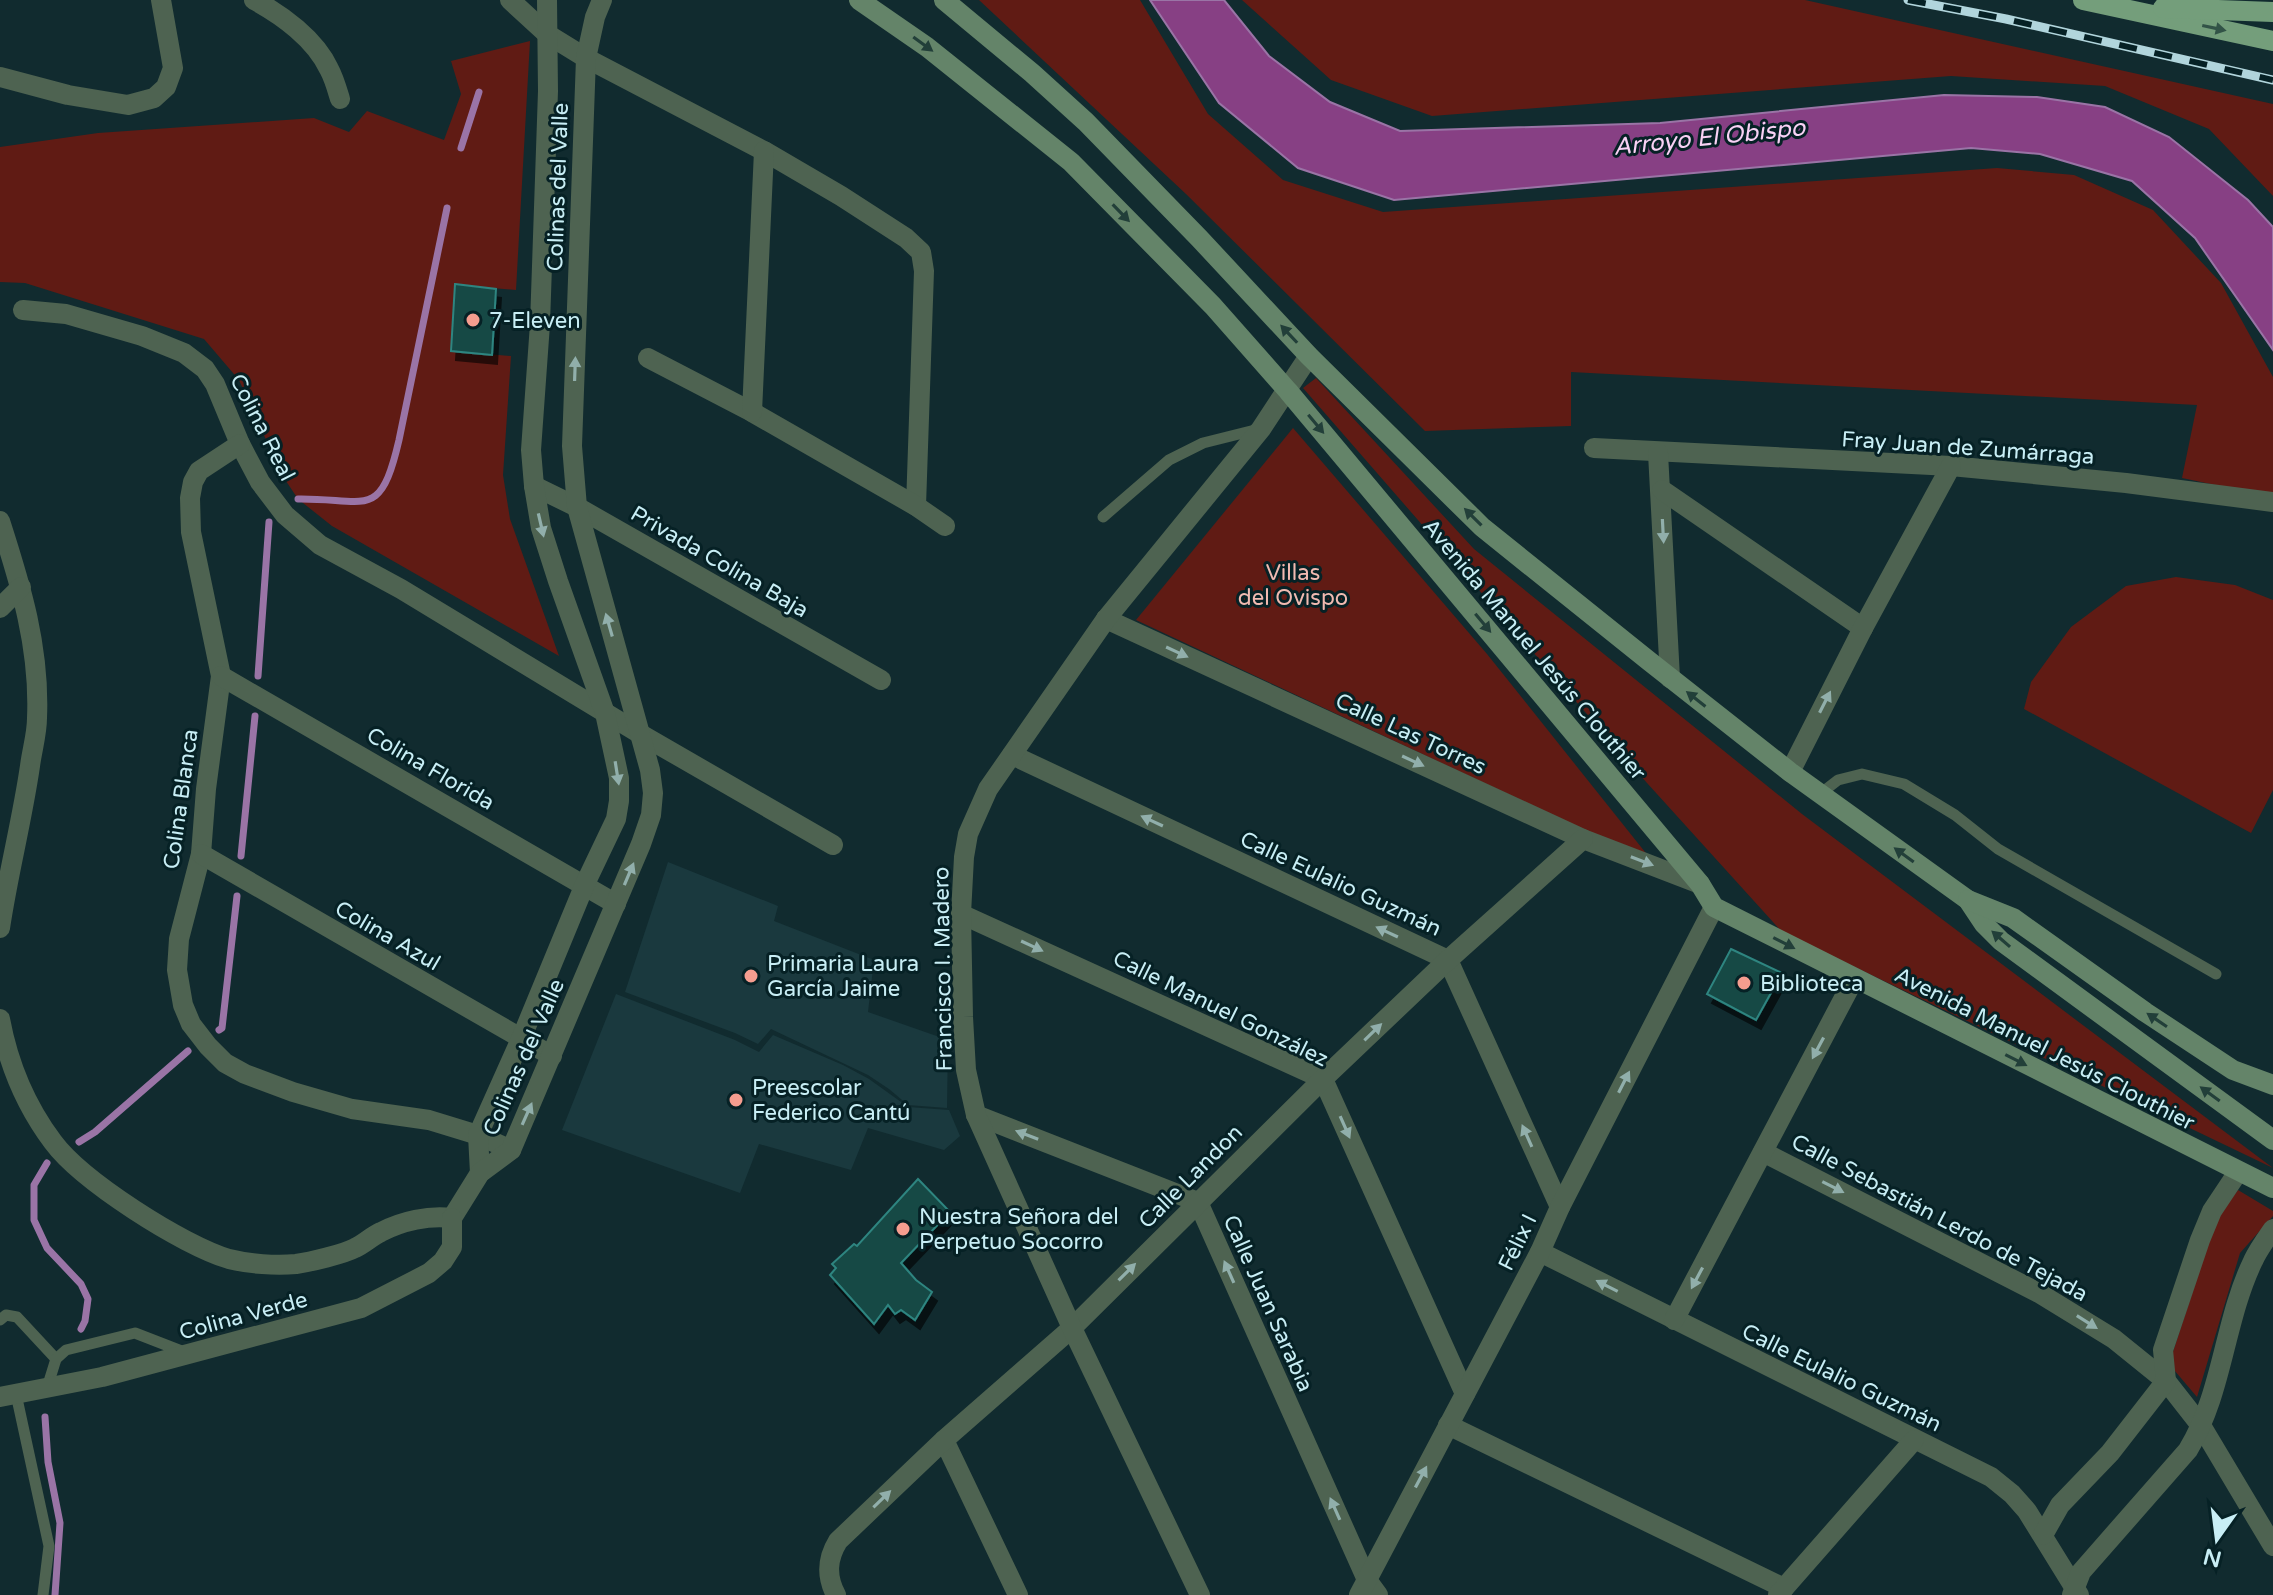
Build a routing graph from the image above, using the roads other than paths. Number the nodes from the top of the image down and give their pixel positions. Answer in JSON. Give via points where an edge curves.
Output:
{"nodes":[{"id":1,"x":161,"y":0,"type":"edge"},
{"id":2,"x":254,"y":0,"type":"edge"},
{"id":3,"x":510,"y":0,"type":"edge"},
{"id":4,"x":547,"y":0,"type":"edge"},
{"id":5,"x":602,"y":0,"type":"edge"},
{"id":6,"x":859,"y":0,"type":"edge"},
{"id":7,"x":944,"y":0,"type":"edge"},
{"id":8,"x":2083,"y":0,"type":"edge"},
{"id":9,"x":2123,"y":8,"type":"junction"},
{"id":10,"x":2273,"y":12,"type":"edge"},
{"id":11,"x":547,"y":34,"type":"junction"},
{"id":12,"x":2273,"y":41,"type":"edge"},
{"id":13,"x":586,"y":58,"type":"junction"},
{"id":14,"x":0,"y":77,"type":"edge"},
{"id":15,"x":340,"y":99,"type":"dead end"},
{"id":16,"x":764,"y":151,"type":"junction"},
{"id":17,"x":23,"y":310,"type":"dead end"},
{"id":18,"x":1309,"y":356,"type":"junction"},
{"id":19,"x":648,"y":358,"type":"dead end"},
{"id":20,"x":1288,"y":391,"type":"junction"},
{"id":21,"x":752,"y":412,"type":"junction"},
{"id":22,"x":1261,"y":429,"type":"junction"},
{"id":23,"x":240,"y":444,"type":"junction"},
{"id":24,"x":1594,"y":448,"type":"dead end"},
{"id":25,"x":1658,"y":453,"type":"junction"},
{"id":26,"x":1951,"y":466,"type":"junction"},
{"id":27,"x":534,"y":486,"type":"junction"},
{"id":28,"x":1662,"y":490,"type":"junction"},
{"id":29,"x":2273,"y":502,"type":"edge"},
{"id":30,"x":916,"y":506,"type":"junction"},
{"id":31,"x":577,"y":507,"type":"junction"},
{"id":32,"x":1103,"y":517,"type":"dead end"},
{"id":33,"x":0,"y":521,"type":"edge"},
{"id":34,"x":945,"y":526,"type":"dead end"},
{"id":35,"x":21,"y":587,"type":"junction"},
{"id":36,"x":0,"y":608,"type":"edge"},
{"id":37,"x":1106,"y":619,"type":"junction"},
{"id":38,"x":1863,"y":628,"type":"junction"},
{"id":39,"x":221,"y":676,"type":"junction"},
{"id":40,"x":1670,"y":678,"type":"junction"},
{"id":41,"x":881,"y":680,"type":"dead end"},
{"id":42,"x":605,"y":713,"type":"junction"},
{"id":43,"x":642,"y":735,"type":"junction"},
{"id":44,"x":1012,"y":755,"type":"junction"},
{"id":45,"x":1790,"y":772,"type":"junction"},
{"id":46,"x":1820,"y":794,"type":"junction"},
{"id":47,"x":1583,"y":839,"type":"junction"},
{"id":48,"x":833,"y":845,"type":"dead end"},
{"id":49,"x":201,"y":854,"type":"junction"},
{"id":50,"x":585,"y":884,"type":"junction"},
{"id":51,"x":1700,"y":884,"type":"junction"},
{"id":52,"x":1968,"y":900,"type":"junction"},
{"id":53,"x":616,"y":904,"type":"junction"},
{"id":54,"x":1714,"y":907,"type":"junction"},
{"id":55,"x":961,"y":914,"type":"junction"},
{"id":56,"x":0,"y":928,"type":"edge"},
{"id":57,"x":1448,"y":960,"type":"junction"},
{"id":58,"x":2216,"y":974,"type":"dead end"},
{"id":59,"x":1854,"y":979,"type":"junction"},
{"id":60,"x":0,"y":1019,"type":"edge"},
{"id":61,"x":521,"y":1039,"type":"junction"},
{"id":62,"x":552,"y":1056,"type":"junction"},
{"id":63,"x":1323,"y":1079,"type":"junction"},
{"id":64,"x":2273,"y":1085,"type":"edge"},
{"id":65,"x":976,"y":1115,"type":"junction"},
{"id":66,"x":478,"y":1135,"type":"junction"},
{"id":67,"x":2273,"y":1140,"type":"edge"},
{"id":68,"x":511,"y":1150,"type":"junction"},
{"id":69,"x":1763,"y":1152,"type":"junction"},
{"id":70,"x":2238,"y":1172,"type":"junction"},
{"id":71,"x":480,"y":1173,"type":"junction"},
{"id":72,"x":2273,"y":1188,"type":"edge"},
{"id":73,"x":1198,"y":1202,"type":"junction"},
{"id":74,"x":1560,"y":1207,"type":"junction"},
{"id":75,"x":452,"y":1218,"type":"junction"},
{"id":76,"x":2273,"y":1229,"type":"edge"},
{"id":77,"x":1540,"y":1252,"type":"junction"},
{"id":78,"x":0,"y":1320,"type":"edge"},
{"id":79,"x":1674,"y":1320,"type":"junction"},
{"id":80,"x":1072,"y":1328,"type":"junction"},
{"id":81,"x":188,"y":1354,"type":"junction"},
{"id":82,"x":56,"y":1359,"type":"junction"},
{"id":83,"x":2166,"y":1381,"type":"junction"},
{"id":84,"x":47,"y":1388,"type":"junction"},
{"id":85,"x":1465,"y":1394,"type":"junction"},
{"id":86,"x":8,"y":1396,"type":"edge"},
{"id":87,"x":1448,"y":1425,"type":"junction"},
{"id":88,"x":2202,"y":1427,"type":"junction"},
{"id":89,"x":944,"y":1440,"type":"junction"},
{"id":90,"x":1914,"y":1440,"type":"junction"},
{"id":91,"x":2043,"y":1535,"type":"junction"},
{"id":92,"x":2273,"y":1546,"type":"edge"},
{"id":93,"x":1368,"y":1590,"type":"edge"},
{"id":94,"x":1781,"y":1592,"type":"edge"},
{"id":95,"x":2075,"y":1593,"type":"edge"},
{"id":96,"x":43,"y":1595,"type":"edge"},
{"id":97,"x":836,"y":1595,"type":"edge"},
{"id":98,"x":1018,"y":1595,"type":"edge"},
{"id":99,"x":1200,"y":1595,"type":"edge"}],
"edges":[{"from":1,"to":14,"type":"street","via":[[173,68],[166,87],[154,98],[128,105]]},
{"from":2,"to":15,"type":"street","via":[[309,41],[329,66]]},
{"from":3,"to":11,"type":"street"},
{"from":4,"to":11,"type":"street","name":"Colinas del Valle"},
{"from":5,"to":13,"type":"street","name":"Colinas del Valle"},
{"from":6,"to":20,"type":"street","name":"Avenida Manuel Jesús Clouthier","one_way":true,"via":[[1071,162],[1213,306]]},
{"from":18,"to":7,"type":"street","name":"Avenida Manuel Jesús Clouthier","one_way":true,"via":[[1086,122]]},
{"from":8,"to":9,"type":"main road"},
{"from":9,"to":10,"type":"main road"},
{"from":9,"to":12,"type":"main road","one_way":true},
{"from":11,"to":13,"type":"street"},
{"from":11,"to":27,"type":"street","name":"Colinas del Valle","via":[[540,324],[531,450]]},
{"from":13,"to":16,"type":"street"},
{"from":31,"to":13,"type":"street","name":"Colinas del Valle","one_way":true,"via":[[572,446]]},
{"from":16,"to":21,"type":"street"},
{"from":16,"to":30,"type":"street","via":[[921,252]]},
{"from":17,"to":23,"type":"street","name":"Colina Real","via":[[66,314],[184,353],[215,384]]},
{"from":18,"to":20,"type":"street","name":"Francisco I. Madero"},
{"from":40,"to":18,"type":"street","name":"Avenida Manuel Jesús Clouthier","one_way":true,"via":[[1482,527]]},
{"from":19,"to":21,"type":"street"},
{"from":20,"to":22,"type":"street","name":"Francisco I. Madero"},
{"from":20,"to":51,"type":"street","name":"Avenida Manuel Jesús Clouthier","one_way":true},
{"from":21,"to":30,"type":"street"},
{"from":22,"to":32,"type":"lane","via":[[1203,443],[1169,460]]},
{"from":22,"to":37,"type":"street","name":"Francisco I. Madero"},
{"from":23,"to":39,"type":"street","name":"Colina Blanca","via":[[199,471],[190,498],[191,532]]},
{"from":23,"to":42,"type":"street","name":"Colina Real","via":[[285,515],[320,545]]},
{"from":24,"to":25,"type":"street","name":"Fray Juan de Zumárraga"},
{"from":25,"to":26,"type":"street","name":"Fray Juan de Zumárraga"},
{"from":25,"to":28,"type":"street"},
{"from":26,"to":29,"type":"street","name":"Fray Juan de Zumárraga"},
{"from":26,"to":38,"type":"street"},
{"from":27,"to":31,"type":"street","name":"Privada Colina Baja"},
{"from":27,"to":42,"type":"street","name":"Colinas del Valle","one_way":true,"via":[[541,528]]},
{"from":28,"to":38,"type":"street"},
{"from":28,"to":40,"type":"street","one_way":true},
{"from":30,"to":34,"type":"street"},
{"from":31,"to":41,"type":"street","name":"Privada Colina Baja"},
{"from":43,"to":31,"type":"street","name":"Colinas del Valle","one_way":true},
{"from":33,"to":35,"type":"street"},
{"from":35,"to":36,"type":"street"},
{"from":35,"to":56,"type":"street","via":[[34,641],[37,719]]},
{"from":37,"to":44,"type":"street","name":"Francisco I. Madero"},
{"from":37,"to":47,"type":"street","name":"Calle Las Torres","one_way":true},
{"from":45,"to":38,"type":"street","one_way":true},
{"from":39,"to":49,"type":"street","name":"Colina Blanca"},
{"from":39,"to":50,"type":"street","name":"Colina Florida"},
{"from":45,"to":40,"type":"street","name":"Avenida Manuel Jesús Clouthier","one_way":true},
{"from":42,"to":43,"type":"street","name":"Colina Real"},
{"from":42,"to":50,"type":"street","name":"Colinas del Valle","one_way":true,"via":[[619,801],[616,819]]},
{"from":43,"to":48,"type":"street","name":"Colina Real"},
{"from":53,"to":43,"type":"street","name":"Colinas del Valle","one_way":true,"via":[[651,815],[653,793]]},
{"from":44,"to":55,"type":"street","name":"Francisco I. Madero","via":[[988,789],[968,834]]},
{"from":57,"to":44,"type":"street","name":"Calle Eulalio Guzmán","one_way":true},
{"from":45,"to":46,"type":"street","name":"Avenida Manuel Jesús Clouthier"},
{"from":52,"to":46,"type":"street","name":"Avenida Manuel Jesús Clouthier","one_way":true},
{"from":46,"to":58,"type":"lane","via":[[1838,780],[1862,774],[1904,784],[1998,849]]},
{"from":47,"to":51,"type":"street","name":"Calle Las Torres","one_way":true},
{"from":47,"to":57,"type":"street","name":"Calle Landon"},
{"from":49,"to":61,"type":"street","name":"Colina Azul"},
{"from":49,"to":66,"type":"street","name":"Colina Blanca","via":[[179,939],[177,970],[183,1005],[208,1046],[245,1074],[293,1092]]},
{"from":50,"to":53,"type":"street","name":"Colina Florida"},
{"from":50,"to":61,"type":"street","name":"Colinas del Valle"},
{"from":51,"to":54,"type":"street","name":"Avenida Manuel Jesús Clouthier"},
{"from":64,"to":52,"type":"street","one_way":true,"via":[[2233,1070],[2013,918]]},
{"from":67,"to":52,"type":"street","name":"Avenida Manuel Jesús Clouthier","one_way":true,"via":[[2001,941]]},
{"from":53,"to":62,"type":"street","name":"Colinas del Valle"},
{"from":54,"to":59,"type":"street","name":"Avenida Manuel Jesús Clouthier","one_way":true},
{"from":74,"to":54,"type":"street","name":"Félix I","one_way":true},
{"from":55,"to":63,"type":"street","name":"Calle Manuel González","one_way":true},
{"from":55,"to":65,"type":"street","name":"Francisco I. Madero","via":[[966,1070]]},
{"from":63,"to":57,"type":"street","name":"Calle Landon","one_way":true},
{"from":74,"to":57,"type":"street","name":"Calle Eulalio Guzmán","one_way":true},
{"from":59,"to":69,"type":"street","one_way":true},
{"from":59,"to":70,"type":"street","name":"Avenida Manuel Jesús Clouthier","one_way":true},
{"from":60,"to":75,"type":"street","via":[[5,1047],[29,1104],[53,1143],[82,1172],[196,1246],[231,1259],[296,1264],[354,1249],[402,1224]]},
{"from":61,"to":62,"type":"street","name":"Colina Azul"},
{"from":61,"to":66,"type":"street","name":"Colinas del Valle"},
{"from":68,"to":62,"type":"street","name":"Colinas del Valle","one_way":true},
{"from":63,"to":73,"type":"street","name":"Calle Landon"},
{"from":63,"to":85,"type":"street","name":"Calle Manuel González","one_way":true},
{"from":73,"to":65,"type":"street","name":"Calle Juan Sarabia","one_way":true},
{"from":65,"to":80,"type":"street","name":"Francisco I. Madero"},
{"from":66,"to":68,"type":"street","name":"Colina Blanca"},
{"from":66,"to":71,"type":"street","name":"Colinas del Valle"},
{"from":68,"to":71,"type":"street","name":"Colinas del Valle"},
{"from":69,"to":79,"type":"street","one_way":true},
{"from":69,"to":83,"type":"street","name":"Calle Sebastián Lerdo de Tejada","one_way":true,"via":[[2039,1293],[2114,1339]]},
{"from":70,"to":72,"type":"street","name":"Avenida Manuel Jesús Clouthier"},
{"from":70,"to":83,"type":"street","via":[[2200,1240],[2163,1350]]},
{"from":71,"to":75,"type":"street"},
{"from":80,"to":73,"type":"street","name":"Calle Landon","one_way":true},
{"from":93,"to":73,"type":"street","name":"Calle Juan Sarabia","one_way":true},
{"from":74,"to":77,"type":"street","name":"Félix I"},
{"from":75,"to":81,"type":"street","name":"Colina Verde","via":[[452,1247],[443,1261],[395,1292],[361,1308]]},
{"from":76,"to":88,"type":"street","via":[[2253,1259],[2240,1293]]},
{"from":79,"to":77,"type":"street","name":"Calle Eulalio Guzmán","one_way":true},
{"from":77,"to":85,"type":"street","name":"Félix I"},
{"from":78,"to":82,"type":"lane","via":[[17,1317]]},
{"from":79,"to":90,"type":"street","name":"Calle Eulalio Guzmán"},
{"from":80,"to":89,"type":"street","name":"Calle Landon"},
{"from":80,"to":99,"type":"street","name":"Francisco I. Madero"},
{"from":81,"to":82,"type":"lane","via":[[135,1333],[66,1350]]},
{"from":81,"to":84,"type":"street","name":"Colina Verde"},
{"from":82,"to":84,"type":"lane"},
{"from":83,"to":88,"type":"street","name":"Calle Sebastián Lerdo de Tejada"},
{"from":83,"to":91,"type":"street","via":[[2110,1453],[2060,1505]]},
{"from":84,"to":86,"type":"street","name":"Colina Verde"},
{"from":85,"to":87,"type":"street","name":"Félix I"},
{"from":86,"to":96,"type":"lane","via":[[49,1546]]},
{"from":93,"to":87,"type":"street","name":"Félix I","one_way":true},
{"from":87,"to":94,"type":"street"},
{"from":88,"to":92,"type":"street","name":"Calle Sebastián Lerdo de Tejada"},
{"from":88,"to":95,"type":"street","via":[[2081,1572]]},
{"from":97,"to":89,"type":"street","name":"Calle Landon","one_way":true,"via":[[829,1563],[838,1541]]},
{"from":89,"to":98,"type":"street"},
{"from":90,"to":91,"type":"street","name":"Calle Eulalio Guzmán","via":[[1991,1477],[2012,1494]]},
{"from":90,"to":94,"type":"street"},
{"from":91,"to":95,"type":"street","name":"Calle Eulalio Guzmán"}]}
